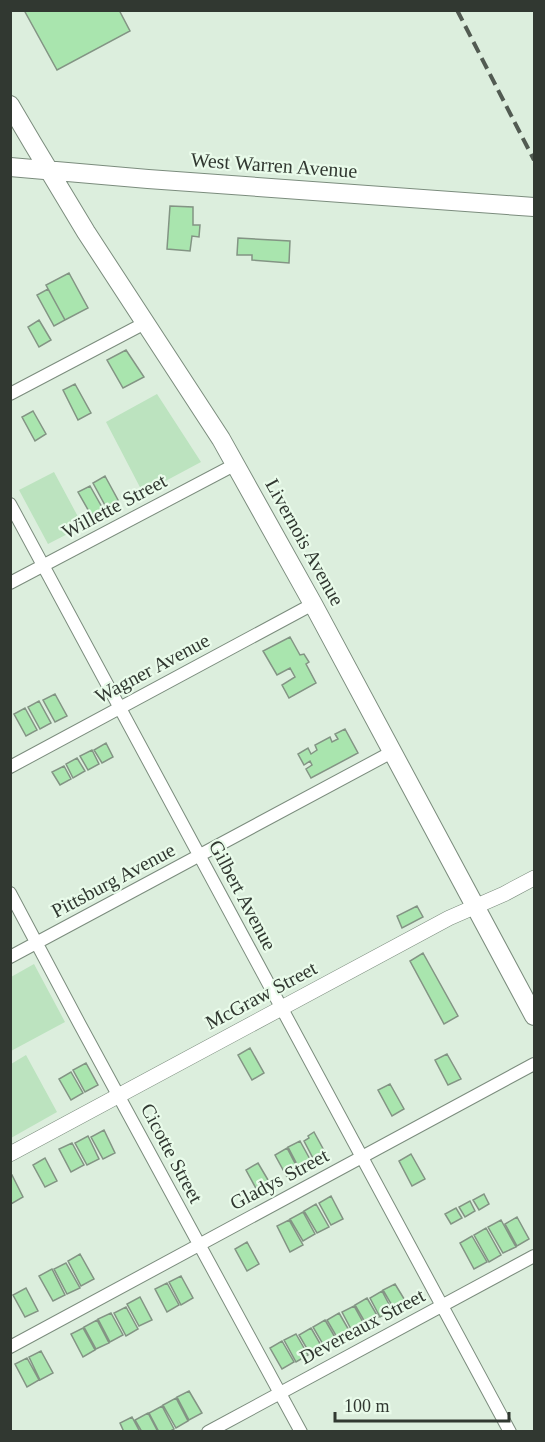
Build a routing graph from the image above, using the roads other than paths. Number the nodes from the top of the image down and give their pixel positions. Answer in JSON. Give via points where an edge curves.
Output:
{"nodes":[{"id":1,"x":10,"y":105,"type":"edge"},
{"id":2,"x":10,"y":167,"type":"edge"},
{"id":3,"x":49,"y":170,"type":"junction"},
{"id":4,"x":534,"y":207,"type":"edge"},
{"id":5,"x":145,"y":323,"type":"junction"},
{"id":6,"x":10,"y":394,"type":"edge"},
{"id":7,"x":236,"y":464,"type":"junction"},
{"id":8,"x":10,"y":504,"type":"edge"},
{"id":9,"x":44,"y":565,"type":"junction"},
{"id":10,"x":10,"y":583,"type":"edge"},
{"id":11,"x":313,"y":604,"type":"junction"},
{"id":12,"x":121,"y":707,"type":"junction"},
{"id":13,"x":392,"y":752,"type":"junction"},
{"id":14,"x":10,"y":767,"type":"edge"},
{"id":15,"x":200,"y":855,"type":"junction"},
{"id":16,"x":534,"y":878,"type":"edge"},
{"id":17,"x":10,"y":893,"type":"edge"},
{"id":18,"x":476,"y":907,"type":"junction"},
{"id":19,"x":37,"y":943,"type":"junction"},
{"id":20,"x":10,"y":957,"type":"edge"},
{"id":21,"x":281,"y":1008,"type":"junction"},
{"id":22,"x":534,"y":1016,"type":"edge"},
{"id":23,"x":534,"y":1064,"type":"edge"},
{"id":24,"x":119,"y":1096,"type":"junction"},
{"id":25,"x":10,"y":1154,"type":"edge"},
{"id":26,"x":363,"y":1156,"type":"junction"},
{"id":27,"x":200,"y":1244,"type":"junction"},
{"id":28,"x":534,"y":1256,"type":"edge"},
{"id":29,"x":442,"y":1305,"type":"junction"},
{"id":30,"x":10,"y":1347,"type":"edge"},
{"id":31,"x":280,"y":1392,"type":"junction"},
{"id":32,"x":208,"y":1431,"type":"edge"},
{"id":33,"x":302,"y":1431,"type":"edge"},
{"id":34,"x":510,"y":1431,"type":"edge"}],
"edges":[{"from":1,"to":3,"type":"main road","name":"Livernois Avenue"},
{"from":2,"to":3,"type":"main road","name":"West Warren Avenue"},
{"from":3,"to":4,"type":"main road","name":"West Warren Avenue"},
{"from":3,"to":5,"type":"main road","name":"Livernois Avenue"},
{"from":5,"to":6,"type":"street"},
{"from":5,"to":7,"type":"main road","name":"Livernois Avenue"},
{"from":7,"to":9,"type":"street","name":"Willette Street"},
{"from":7,"to":11,"type":"main road","name":"Livernois Avenue"},
{"from":8,"to":9,"type":"street","name":"Gilbert Avenue"},
{"from":9,"to":10,"type":"street","name":"Willette Street"},
{"from":9,"to":12,"type":"street","name":"Gilbert Avenue"},
{"from":11,"to":12,"type":"street","name":"Wagner Avenue"},
{"from":11,"to":13,"type":"main road","name":"Livernois Avenue"},
{"from":12,"to":14,"type":"street","name":"Wagner Avenue"},
{"from":12,"to":15,"type":"street","name":"Gilbert Avenue"},
{"from":13,"to":15,"type":"street","name":"Pittsburg Avenue"},
{"from":13,"to":18,"type":"main road","name":"Livernois Avenue"},
{"from":15,"to":19,"type":"street","name":"Pittsburg Avenue"},
{"from":15,"to":21,"type":"street","name":"Gilbert Avenue"},
{"from":16,"to":18,"type":"street","name":"McGraw Street"},
{"from":17,"to":19,"type":"street","name":"Cicotte Street"},
{"from":18,"to":21,"type":"street","name":"McGraw Street"},
{"from":18,"to":22,"type":"main road","name":"Livernois Avenue"},
{"from":19,"to":20,"type":"street","name":"Pittsburg Avenue"},
{"from":19,"to":24,"type":"street","name":"Cicotte Street"},
{"from":21,"to":24,"type":"street","name":"McGraw Street"},
{"from":21,"to":26,"type":"street","name":"Gilbert Avenue"},
{"from":23,"to":26,"type":"street","name":"Gladys Street"},
{"from":24,"to":25,"type":"street","name":"McGraw Street"},
{"from":24,"to":27,"type":"street","name":"Cicotte Street"},
{"from":26,"to":27,"type":"street","name":"Gladys Street"},
{"from":26,"to":29,"type":"street","name":"Gilbert Avenue"},
{"from":27,"to":30,"type":"street","name":"Gladys Street"},
{"from":27,"to":31,"type":"street","name":"Cicotte Street"},
{"from":28,"to":29,"type":"street","name":"Devereaux Street"},
{"from":29,"to":31,"type":"street","name":"Devereaux Street"},
{"from":29,"to":34,"type":"street","name":"Gilbert Avenue"},
{"from":31,"to":32,"type":"street","name":"Devereaux Street"},
{"from":31,"to":33,"type":"street","name":"Cicotte Street"}]}
